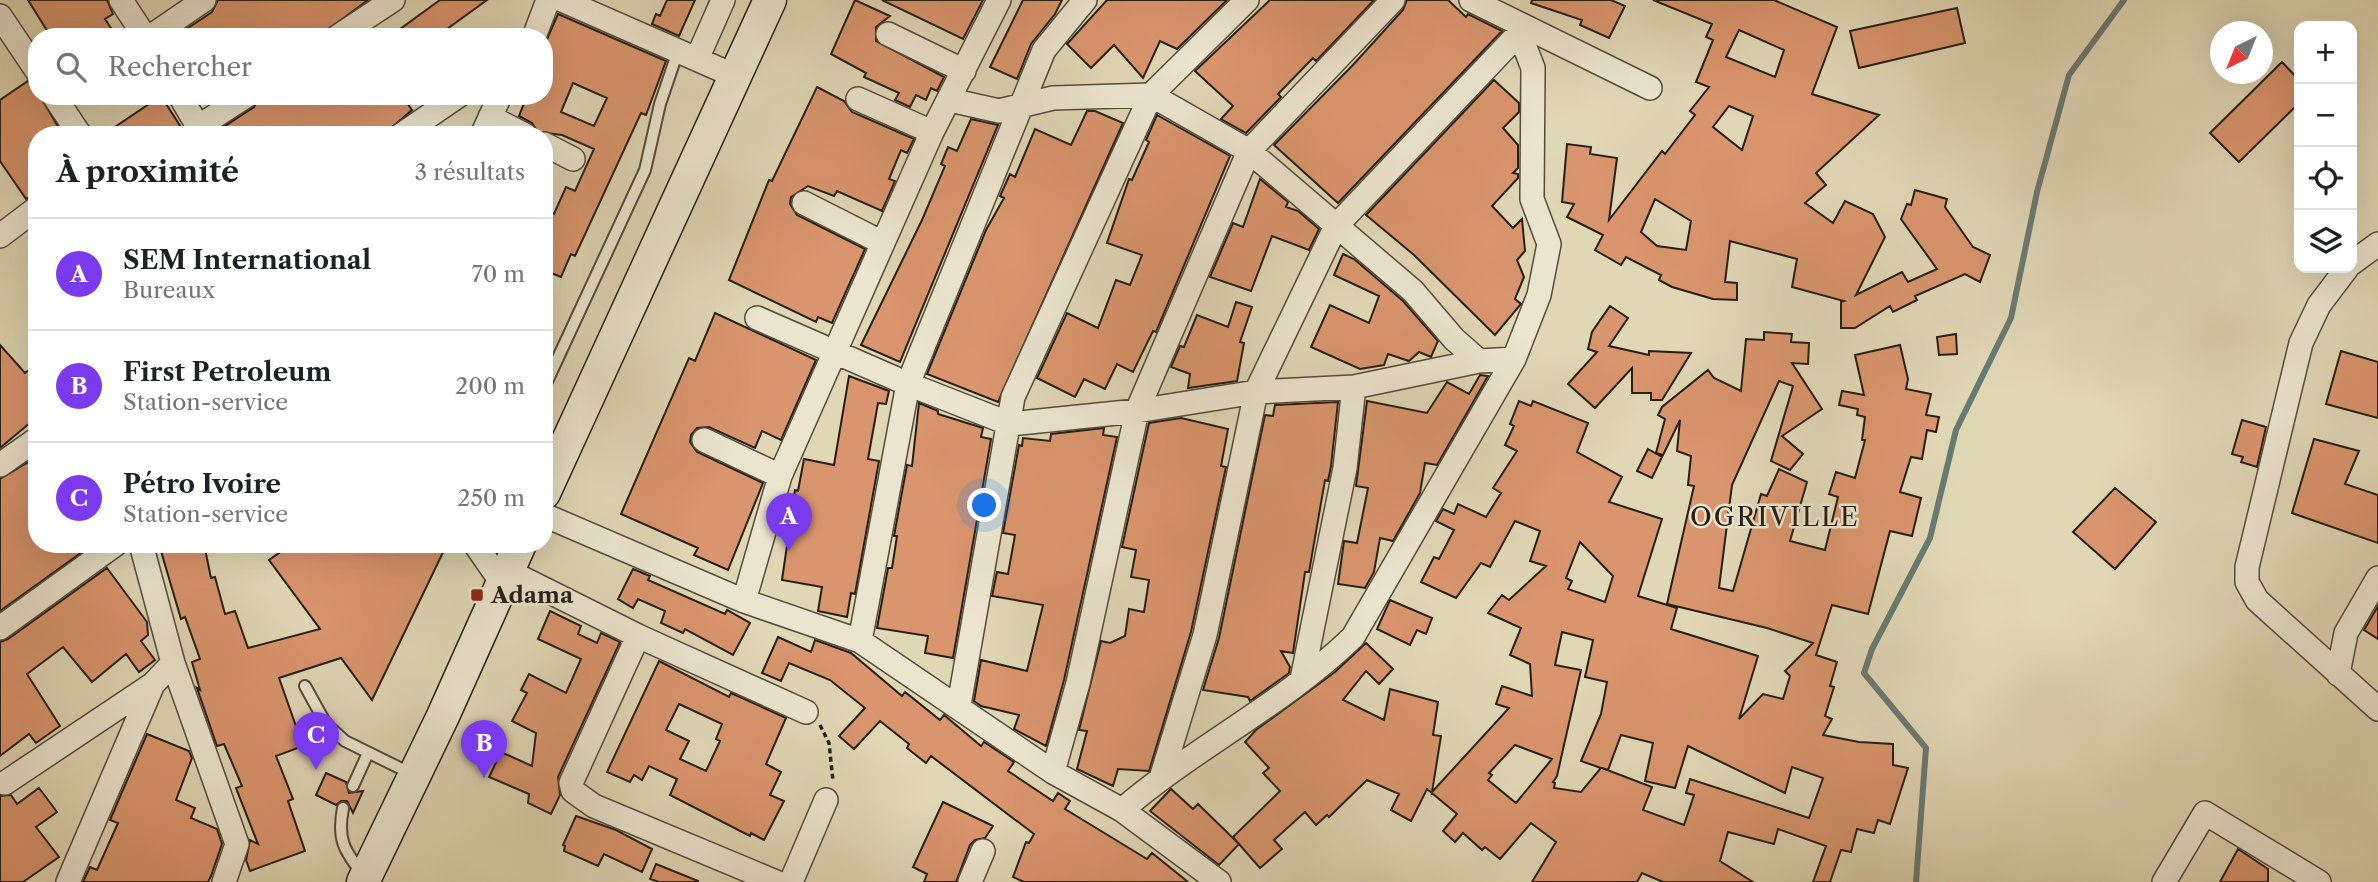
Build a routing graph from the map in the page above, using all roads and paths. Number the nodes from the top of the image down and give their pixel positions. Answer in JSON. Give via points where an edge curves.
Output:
{"nodes":[{"id":1,"x":121,"y":0,"type":"edge"},
{"id":2,"x":204,"y":0,"type":"edge"},
{"id":3,"x":393,"y":0,"type":"edge"},
{"id":4,"x":548,"y":0,"type":"edge"},
{"id":5,"x":562,"y":0,"type":"edge"},
{"id":6,"x":723,"y":0,"type":"edge"},
{"id":7,"x":770,"y":0,"type":"edge"},
{"id":8,"x":998,"y":0,"type":"edge"},
{"id":9,"x":1085,"y":0,"type":"edge"},
{"id":10,"x":1247,"y":0,"type":"edge"},
{"id":11,"x":1393,"y":0,"type":"edge"},
{"id":12,"x":1471,"y":0,"type":"edge"},
{"id":13,"x":0,"y":16,"type":"edge"},
{"id":14,"x":141,"y":28,"type":"edge"},
{"id":15,"x":161,"y":28,"type":"edge"},
{"id":16,"x":351,"y":28,"type":"edge"},
{"id":17,"x":537,"y":28,"type":"edge"},
{"id":18,"x":1522,"y":30,"type":"junction"},
{"id":19,"x":887,"y":34,"type":"dead end"},
{"id":20,"x":687,"y":55,"type":"junction"},
{"id":21,"x":28,"y":58,"type":"edge"},
{"id":22,"x":964,"y":71,"type":"junction"},
{"id":23,"x":735,"y":76,"type":"junction"},
{"id":24,"x":1650,"y":88,"type":"dead end"},
{"id":25,"x":1152,"y":95,"type":"junction"},
{"id":26,"x":858,"y":99,"type":"dead end"},
{"id":27,"x":950,"y":100,"type":"junction"},
{"id":28,"x":1023,"y":103,"type":"junction"},
{"id":29,"x":60,"y":105,"type":"edge"},
{"id":30,"x":185,"y":105,"type":"edge"},
{"id":31,"x":234,"y":105,"type":"edge"},
{"id":32,"x":445,"y":105,"type":"edge"},
{"id":33,"x":496,"y":105,"type":"edge"},
{"id":34,"x":74,"y":126,"type":"edge"},
{"id":35,"x":198,"y":126,"type":"edge"},
{"id":36,"x":207,"y":126,"type":"edge"},
{"id":37,"x":414,"y":126,"type":"edge"},
{"id":38,"x":486,"y":126,"type":"edge"},
{"id":39,"x":932,"y":132,"type":"junction"},
{"id":40,"x":553,"y":149,"type":"edge"},
{"id":41,"x":1249,"y":151,"type":"junction"},
{"id":42,"x":573,"y":159,"type":"dead end"},
{"id":43,"x":804,"y":203,"type":"dead end"},
{"id":44,"x":28,"y":215,"type":"edge"},
{"id":45,"x":1336,"y":226,"type":"junction"},
{"id":46,"x":0,"y":236,"type":"edge"},
{"id":47,"x":883,"y":243,"type":"junction"},
{"id":48,"x":2378,"y":244,"type":"edge"},
{"id":49,"x":2357,"y":259,"type":"edge"},
{"id":50,"x":2343,"y":273,"type":"edge"},
{"id":51,"x":757,"y":318,"type":"dead end"},
{"id":52,"x":835,"y":352,"type":"junction"},
{"id":53,"x":1514,"y":359,"type":"junction"},
{"id":54,"x":1479,"y":361,"type":"junction"},
{"id":55,"x":553,"y":369,"type":"edge"},
{"id":56,"x":908,"y":384,"type":"junction"},
{"id":57,"x":1354,"y":387,"type":"junction"},
{"id":58,"x":1256,"y":392,"type":"junction"},
{"id":59,"x":1137,"y":411,"type":"junction"},
{"id":60,"x":1010,"y":424,"type":"junction"},
{"id":61,"x":704,"y":440,"type":"dead end"},
{"id":62,"x":28,"y":445,"type":"edge"},
{"id":63,"x":0,"y":465,"type":"edge"},
{"id":64,"x":553,"y":473,"type":"edge"},
{"id":65,"x":780,"y":476,"type":"junction"},
{"id":66,"x":553,"y":519,"type":"edge"},
{"id":67,"x":104,"y":553,"type":"edge"},
{"id":68,"x":143,"y":553,"type":"edge"},
{"id":69,"x":489,"y":553,"type":"edge"},
{"id":70,"x":510,"y":566,"type":"edge"},
{"id":71,"x":2378,"y":578,"type":"edge"},
{"id":72,"x":744,"y":601,"type":"junction"},
{"id":73,"x":0,"y":628,"type":"edge"},
{"id":74,"x":638,"y":636,"type":"junction"},
{"id":75,"x":860,"y":641,"type":"junction"},
{"id":76,"x":173,"y":663,"type":"junction"},
{"id":77,"x":2338,"y":674,"type":"junction"},
{"id":78,"x":1302,"y":678,"type":"junction"},
{"id":79,"x":153,"y":684,"type":"junction"},
{"id":80,"x":305,"y":686,"type":"dead end"},
{"id":81,"x":959,"y":705,"type":"junction"},
{"id":82,"x":2378,"y":709,"type":"edge"},
{"id":83,"x":806,"y":712,"type":"joint"},
{"id":84,"x":368,"y":753,"type":"junction"},
{"id":85,"x":1053,"y":772,"type":"junction"},
{"id":86,"x":414,"y":775,"type":"junction"},
{"id":87,"x":1162,"y":775,"type":"junction"},
{"id":88,"x":5,"y":783,"type":"dead end"},
{"id":89,"x":353,"y":786,"type":"dead end"},
{"id":90,"x":827,"y":800,"type":"joint"},
{"id":91,"x":343,"y":808,"type":"dead end"},
{"id":92,"x":1122,"y":810,"type":"junction"},
{"id":93,"x":983,"y":852,"type":"dead end"},
{"id":94,"x":364,"y":879,"type":"edge"},
{"id":95,"x":68,"y":882,"type":"edge"},
{"id":96,"x":224,"y":882,"type":"edge"},
{"id":97,"x":776,"y":882,"type":"edge"},
{"id":98,"x":792,"y":882,"type":"edge"},
{"id":99,"x":970,"y":882,"type":"edge"},
{"id":100,"x":1219,"y":882,"type":"edge"},
{"id":101,"x":2164,"y":882,"type":"edge"},
{"id":102,"x":2319,"y":882,"type":"edge"}],
"edges":[{"from":1,"to":14,"type":"street"},
{"from":2,"to":15,"type":"street"},
{"from":3,"to":16,"type":"street"},
{"from":4,"to":17,"type":"street"},
{"from":5,"to":20,"type":"street"},
{"from":6,"to":20,"type":"street"},
{"from":7,"to":23,"type":"main road"},
{"from":8,"to":22,"type":"street"},
{"from":9,"to":28,"type":"street","via":[[1044,50]]},
{"from":10,"to":25,"type":"street"},
{"from":11,"to":41,"type":"street"},
{"from":12,"to":18,"type":"street"},
{"from":13,"to":21,"type":"street"},
{"from":18,"to":24,"type":"street"},
{"from":18,"to":45,"type":"street"},
{"from":18,"to":53,"type":"street","via":[[1533,68],[1532,199],[1549,244],[1539,295]]},
{"from":19,"to":22,"type":"street"},
{"from":20,"to":23,"type":"street"},
{"from":20,"to":55,"type":"lane","via":[[660,103],[645,170]]},
{"from":22,"to":27,"type":"street"},
{"from":23,"to":64,"type":"main road"},
{"from":25,"to":28,"type":"street","via":[[1082,95]]},
{"from":25,"to":41,"type":"street"},
{"from":25,"to":60,"type":"street","via":[[1013,397]]},
{"from":26,"to":39,"type":"street"},
{"from":27,"to":28,"type":"street","via":[[999,111]]},
{"from":27,"to":39,"type":"street"},
{"from":28,"to":56,"type":"street"},
{"from":29,"to":34,"type":"street"},
{"from":30,"to":35,"type":"street"},
{"from":31,"to":36,"type":"street"},
{"from":32,"to":37,"type":"street"},
{"from":33,"to":38,"type":"street"},
{"from":39,"to":47,"type":"street"},
{"from":40,"to":42,"type":"street"},
{"from":41,"to":45,"type":"street"},
{"from":41,"to":59,"type":"street"},
{"from":43,"to":47,"type":"street"},
{"from":44,"to":46,"type":"street"},
{"from":45,"to":54,"type":"street","via":[[1413,290]]},
{"from":45,"to":58,"type":"street"},
{"from":47,"to":52,"type":"street"},
{"from":48,"to":49,"type":"street"},
{"from":50,"to":77,"type":"street","via":[[2319,305],[2301,343],[2247,567],[2247,582],[2257,600]]},
{"from":51,"to":52,"type":"street"},
{"from":52,"to":56,"type":"street"},
{"from":52,"to":65,"type":"street"},
{"from":53,"to":54,"type":"street"},
{"from":53,"to":78,"type":"street","via":[[1367,617],[1335,654]]},
{"from":54,"to":57,"type":"street"},
{"from":56,"to":60,"type":"street"},
{"from":56,"to":75,"type":"street"},
{"from":57,"to":58,"type":"street"},
{"from":57,"to":78,"type":"street","via":[[1345,468]]},
{"from":58,"to":59,"type":"street"},
{"from":58,"to":87,"type":"street","via":[[1205,635]]},
{"from":59,"to":60,"type":"street"},
{"from":59,"to":85,"type":"street","via":[[1078,683]]},
{"from":60,"to":81,"type":"street"},
{"from":61,"to":65,"type":"street"},
{"from":62,"to":63,"type":"street"},
{"from":65,"to":72,"type":"street"},
{"from":66,"to":72,"type":"street"},
{"from":67,"to":73,"type":"street"},
{"from":68,"to":76,"type":"street"},
{"from":69,"to":70,"type":"street"},
{"from":70,"to":74,"type":"street"},
{"from":70,"to":86,"type":"main road"},
{"from":71,"to":77,"type":"street","via":[[2346,633]]},
{"from":72,"to":75,"type":"street"},
{"from":74,"to":83,"type":"street"},
{"from":74,"to":97,"type":"street","via":[[571,783],[573,791],[594,806]]},
{"from":75,"to":81,"type":"street"},
{"from":76,"to":79,"type":"street"},
{"from":76,"to":96,"type":"street","via":[[237,844]]},
{"from":77,"to":82,"type":"street"},
{"from":78,"to":87,"type":"street"},
{"from":79,"to":88,"type":"street"},
{"from":79,"to":95,"type":"street"},
{"from":80,"to":84,"type":"lane","via":[[326,724]]},
{"from":81,"to":85,"type":"street"},
{"from":83,"to":90,"type":"path","via":[[829,743],[833,780]]},
{"from":84,"to":86,"type":"lane"},
{"from":84,"to":89,"type":"lane"},
{"from":85,"to":92,"type":"street"},
{"from":86,"to":94,"type":"main road"},
{"from":87,"to":92,"type":"street"},
{"from":90,"to":98,"type":"street"},
{"from":91,"to":94,"type":"lane","via":[[339,830],[345,850]]},
{"from":92,"to":100,"type":"street"},
{"from":93,"to":99,"type":"street"},
{"from":101,"to":102,"type":"street","via":[[2204,813]]}]}
